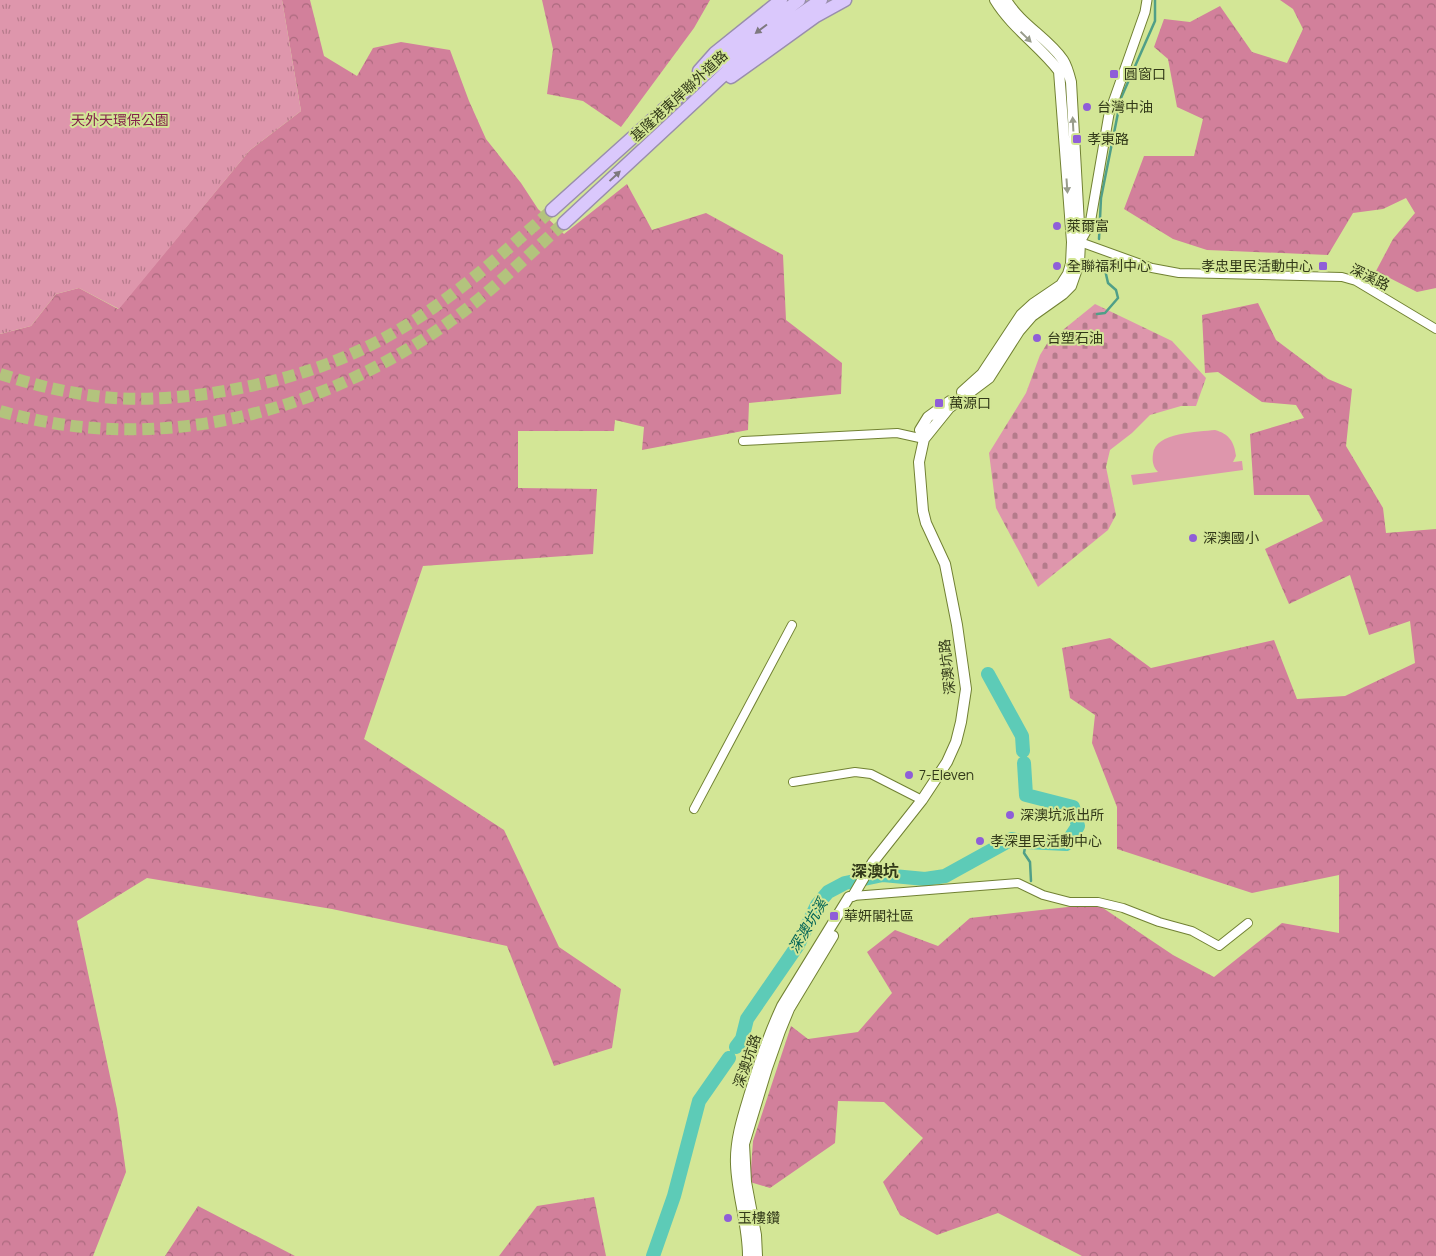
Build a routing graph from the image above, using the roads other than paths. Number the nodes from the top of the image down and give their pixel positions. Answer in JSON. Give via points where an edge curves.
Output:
{"nodes":[{"id":1,"x":781,"y":0,"type":"edge"},
{"id":2,"x":799,"y":0,"type":"edge"},
{"id":3,"x":822,"y":0,"type":"edge"},
{"id":4,"x":844,"y":0,"type":"edge"},
{"id":5,"x":995,"y":0,"type":"edge"},
{"id":6,"x":1006,"y":0,"type":"edge"},
{"id":7,"x":1147,"y":0,"type":"edge"},
{"id":8,"x":702,"y":96,"type":"junction"},
{"id":9,"x":662,"y":111,"type":"junction"},
{"id":10,"x":552,"y":210,"type":"tunnel mouth"},
{"id":11,"x":564,"y":224,"type":"tunnel mouth"},
{"id":12,"x":1076,"y":242,"type":"junction"},
{"id":13,"x":1436,"y":329,"type":"edge"},
{"id":14,"x":924,"y":439,"type":"junction"},
{"id":15,"x":743,"y":441,"type":"dead end"},
{"id":16,"x":792,"y":625,"type":"dead end"},
{"id":17,"x":793,"y":782,"type":"dead end"},
{"id":18,"x":922,"y":800,"type":"junction"},
{"id":19,"x":694,"y":809,"type":"dead end"},
{"id":20,"x":855,"y":893,"type":"junction"},
{"id":21,"x":1248,"y":923,"type":"dead end"},
{"id":22,"x":748,"y":1256,"type":"edge"},
{"id":23,"x":757,"y":1256,"type":"edge"}],
"edges":[{"from":1,"to":9,"type":"highway","via":[[715,53]]},
{"from":2,"to":9,"type":"highway","name":"基隆港東岸聯外道路","one_way":true},
{"from":3,"to":8,"type":"highway","name":"基隆港東岸聯外道路","via":[[766,38]]},
{"from":4,"to":8,"type":"highway"},
{"from":5,"to":12,"type":"main road","one_way":true,"via":[[1006,17],[1059,71]]},
{"from":12,"to":6,"type":"main road","one_way":true,"via":[[1068,69],[1057,53],[1011,9]]},
{"from":7,"to":12,"type":"street","name":"深澳坑路","via":[[1108,114],[1090,224]]},
{"from":11,"to":8,"type":"highway","name":"基隆港東岸聯外道路","one_way":true},
{"from":9,"to":10,"type":"highway","name":"基隆港東岸聯外道路"},
{"from":12,"to":13,"type":"street","name":"深溪路","via":[[1152,268],[1179,273],[1342,277],[1356,281]]},
{"from":12,"to":14,"type":"main road","name":"深澳坑路","via":[[1079,263],[1071,286],[1032,316],[1019,330],[989,378],[949,408]]},
{"from":14,"to":15,"type":"street","via":[[897,433]]},
{"from":14,"to":18,"type":"main road","name":"深澳坑路","via":[[919,462],[922,511],[945,564],[966,689],[956,742]]},
{"from":16,"to":19,"type":"street"},
{"from":17,"to":18,"type":"street","via":[[855,772],[871,774]]},
{"from":18,"to":20,"type":"main road","name":"深澳坑路","via":[[873,862]]},
{"from":20,"to":21,"type":"street","via":[[1018,883],[1043,895],[1070,902],[1098,902],[1123,908],[1192,931],[1219,946]]},
{"from":20,"to":22,"type":"main road","name":"深澳坑路","via":[[849,896],[782,1006],[744,1113],[736,1149],[736,1173],[748,1235]]},
{"from":20,"to":23,"type":"main road","name":"深澳坑路","via":[[852,905],[789,1010],[744,1144]]}]}
